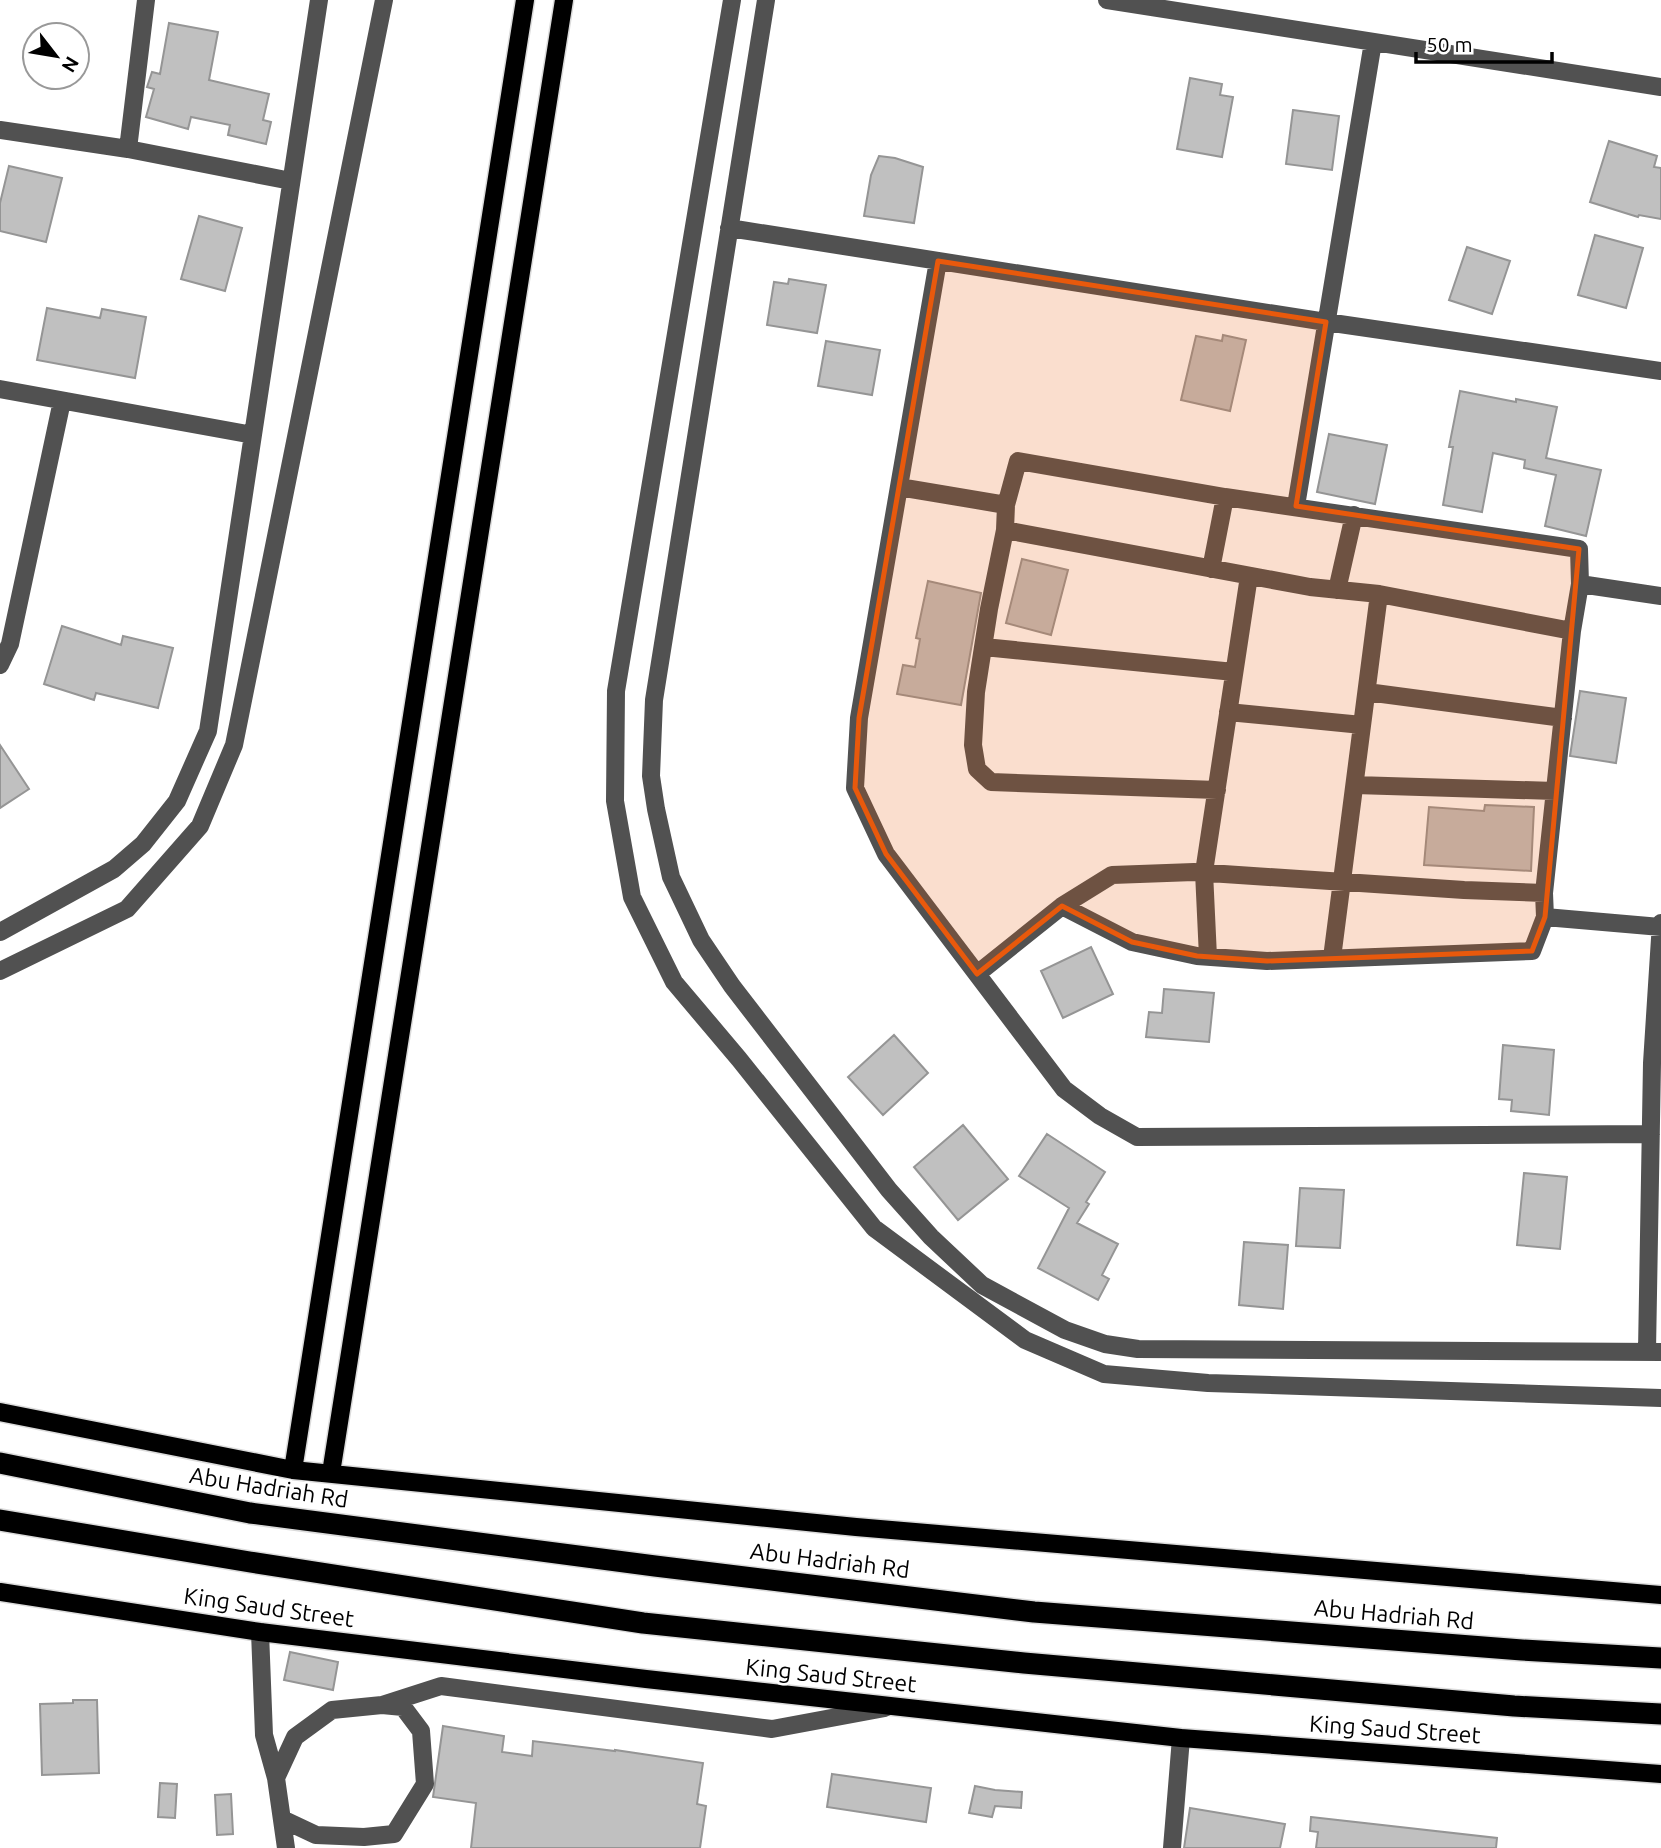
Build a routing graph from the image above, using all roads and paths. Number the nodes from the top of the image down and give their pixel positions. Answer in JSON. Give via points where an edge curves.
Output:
{"nodes":[{"id":1,"x":146,"y":0,"type":"edge"},
{"id":2,"x":319,"y":0,"type":"edge"},
{"id":3,"x":384,"y":0,"type":"edge"},
{"id":4,"x":525,"y":0,"type":"edge"},
{"id":5,"x":564,"y":0,"type":"edge"},
{"id":6,"x":732,"y":0,"type":"edge"},
{"id":7,"x":766,"y":0,"type":"edge"},
{"id":8,"x":1107,"y":0,"type":"edge"},
{"id":9,"x":1373,"y":42,"type":"junction"},
{"id":10,"x":1661,"y":87,"type":"edge"},
{"id":11,"x":0,"y":130,"type":"edge"},
{"id":12,"x":128,"y":149,"type":"junction"},
{"id":13,"x":291,"y":181,"type":"junction"},
{"id":14,"x":729,"y":228,"type":"junction"},
{"id":15,"x":938,"y":261,"type":"junction"},
{"id":16,"x":1326,"y":322,"type":"junction"},
{"id":17,"x":1661,"y":371,"type":"edge"},
{"id":18,"x":0,"y":389,"type":"edge"},
{"id":19,"x":62,"y":401,"type":"junction"},
{"id":20,"x":253,"y":435,"type":"junction"},
{"id":21,"x":899,"y":487,"type":"junction"},
{"id":22,"x":1225,"y":497,"type":"junction"},
{"id":23,"x":1006,"y":505,"type":"junction"},
{"id":24,"x":1296,"y":506,"type":"junction"},
{"id":25,"x":1354,"y":515,"type":"junction"},
{"id":26,"x":1005,"y":530,"type":"junction"},
{"id":27,"x":1211,"y":569,"type":"junction"},
{"id":28,"x":1248,"y":576,"type":"junction"},
{"id":29,"x":1580,"y":584,"type":"junction"},
{"id":30,"x":1337,"y":590,"type":"junction"},
{"id":31,"x":1379,"y":594,"type":"junction"},
{"id":32,"x":1661,"y":596,"type":"edge"},
{"id":33,"x":1572,"y":631,"type":"junction"},
{"id":34,"x":984,"y":648,"type":"junction"},
{"id":35,"x":0,"y":665,"type":"edge"},
{"id":36,"x":1234,"y":672,"type":"junction"},
{"id":37,"x":1367,"y":692,"type":"junction"},
{"id":38,"x":1228,"y":712,"type":"junction"},
{"id":39,"x":1563,"y":718,"type":"junction"},
{"id":40,"x":1362,"y":725,"type":"junction"},
{"id":41,"x":1355,"y":785,"type":"junction"},
{"id":42,"x":1217,"y":790,"type":"junction"},
{"id":43,"x":1555,"y":791,"type":"junction"},
{"id":44,"x":1204,"y":872,"type":"junction"},
{"id":45,"x":1342,"y":882,"type":"junction"},
{"id":46,"x":1544,"y":893,"type":"junction"},
{"id":47,"x":1062,"y":906,"type":"junction"},
{"id":48,"x":1545,"y":917,"type":"junction"},
{"id":49,"x":1661,"y":925,"type":"edge"},
{"id":50,"x":0,"y":932,"type":"edge"},
{"id":51,"x":1208,"y":957,"type":"junction"},
{"id":52,"x":1332,"y":958,"type":"junction"},
{"id":53,"x":0,"y":971,"type":"edge"},
{"id":54,"x":977,"y":974,"type":"junction"},
{"id":55,"x":1651,"y":1134,"type":"junction"},
{"id":56,"x":1654,"y":1352,"type":"edge"},
{"id":57,"x":1661,"y":1398,"type":"edge"},
{"id":58,"x":0,"y":1412,"type":"edge"},
{"id":59,"x":0,"y":1463,"type":"edge"},
{"id":60,"x":293,"y":1469,"type":"junction"},
{"id":61,"x":331,"y":1473,"type":"junction"},
{"id":62,"x":0,"y":1520,"type":"edge"},
{"id":63,"x":0,"y":1592,"type":"edge"},
{"id":64,"x":1661,"y":1595,"type":"edge"},
{"id":65,"x":260,"y":1632,"type":"junction"},
{"id":66,"x":1661,"y":1658,"type":"edge"},
{"id":67,"x":382,"y":1705,"type":"junction"},
{"id":68,"x":893,"y":1706,"type":"junction"},
{"id":69,"x":1661,"y":1714,"type":"edge"},
{"id":70,"x":1181,"y":1738,"type":"junction"},
{"id":71,"x":1661,"y":1774,"type":"edge"},
{"id":72,"x":276,"y":1778,"type":"junction"},
{"id":73,"x":282,"y":1819,"type":"junction"},
{"id":74,"x":286,"y":1848,"type":"edge"},
{"id":75,"x":1172,"y":1848,"type":"edge"}],
"edges":[{"from":1,"to":12,"type":"street"},
{"from":2,"to":13,"type":"street"},
{"from":3,"to":53,"type":"street","via":[[234,745],[200,827],[127,909]]},
{"from":4,"to":60,"type":"main road"},
{"from":5,"to":61,"type":"main road"},
{"from":6,"to":57,"type":"street","via":[[616,691],[615,801],[632,897],[674,982],[874,1228],[1025,1340],[1104,1374],[1208,1383]]},
{"from":7,"to":14,"type":"street"},
{"from":8,"to":9,"type":"street"},
{"from":9,"to":10,"type":"street"},
{"from":9,"to":16,"type":"street"},
{"from":11,"to":12,"type":"street"},
{"from":12,"to":13,"type":"street"},
{"from":13,"to":20,"type":"street"},
{"from":14,"to":15,"type":"street"},
{"from":14,"to":56,"type":"street","via":[[654,700],[651,775],[656,809],[671,877],[701,940],[889,1190],[982,1285],[1065,1330],[1105,1344],[1138,1349]]},
{"from":15,"to":16,"type":"street"},
{"from":15,"to":21,"type":"street"},
{"from":16,"to":17,"type":"street"},
{"from":16,"to":24,"type":"street"},
{"from":18,"to":19,"type":"street"},
{"from":19,"to":20,"type":"street"},
{"from":19,"to":35,"type":"street","via":[[10,644]]},
{"from":20,"to":50,"type":"street","via":[[208,732],[177,801],[143,844],[114,869]]},
{"from":21,"to":23,"type":"street"},
{"from":21,"to":54,"type":"street","via":[[859,718],[855,788],[886,854]]},
{"from":22,"to":23,"type":"street","via":[[1018,461]]},
{"from":22,"to":24,"type":"street"},
{"from":22,"to":27,"type":"street"},
{"from":23,"to":26,"type":"street"},
{"from":24,"to":25,"type":"street"},
{"from":25,"to":29,"type":"street","via":[[1579,549]]},
{"from":25,"to":30,"type":"street"},
{"from":26,"to":27,"type":"street"},
{"from":26,"to":34,"type":"street"},
{"from":27,"to":28,"type":"street"},
{"from":28,"to":30,"type":"street"},
{"from":28,"to":36,"type":"street"},
{"from":29,"to":32,"type":"street"},
{"from":29,"to":33,"type":"street"},
{"from":30,"to":31,"type":"street"},
{"from":31,"to":33,"type":"street"},
{"from":31,"to":37,"type":"street"},
{"from":33,"to":39,"type":"street"},
{"from":34,"to":36,"type":"street"},
{"from":34,"to":42,"type":"street","via":[[973,745],[977,769],[991,782]]},
{"from":36,"to":38,"type":"street"},
{"from":37,"to":39,"type":"street"},
{"from":37,"to":40,"type":"street"},
{"from":38,"to":40,"type":"street"},
{"from":38,"to":42,"type":"street"},
{"from":39,"to":43,"type":"street"},
{"from":40,"to":41,"type":"street"},
{"from":41,"to":43,"type":"street"},
{"from":41,"to":45,"type":"street"},
{"from":42,"to":44,"type":"street"},
{"from":43,"to":46,"type":"street"},
{"from":44,"to":45,"type":"street"},
{"from":44,"to":47,"type":"street","via":[[1112,875]]},
{"from":44,"to":51,"type":"street"},
{"from":45,"to":46,"type":"street"},
{"from":45,"to":52,"type":"street"},
{"from":46,"to":48,"type":"street"},
{"from":47,"to":51,"type":"street","via":[[1132,942]]},
{"from":47,"to":54,"type":"street"},
{"from":48,"to":49,"type":"street"},
{"from":48,"to":52,"type":"street","via":[[1532,951]]},
{"from":49,"to":55,"type":"street"},
{"from":51,"to":52,"type":"street","via":[[1267,961]]},
{"from":54,"to":55,"type":"street","via":[[1064,1089],[1137,1137]]},
{"from":55,"to":56,"type":"street"},
{"from":58,"to":60,"type":"main road"},
{"from":59,"to":66,"type":"highway","name":"Abu Hadriah Rd","via":[[250,1513],[1021,1610]]},
{"from":60,"to":61,"type":"main road"},
{"from":61,"to":64,"type":"main road","via":[[856,1527]]},
{"from":62,"to":69,"type":"highway","via":[[643,1623],[1051,1666],[1514,1706]]},
{"from":63,"to":65,"type":"main road","name":"King Saud Street"},
{"from":65,"to":68,"type":"main road","name":"King Saud Street"},
{"from":65,"to":72,"type":"street","via":[[264,1735]]},
{"from":67,"to":68,"type":"street","via":[[441,1686],[772,1729]]},
{"from":67,"to":72,"type":"street","via":[[332,1710],[295,1737]]},
{"from":67,"to":73,"type":"street","via":[[403,1707],[421,1731],[425,1784],[394,1835],[316,1835]]},
{"from":68,"to":70,"type":"main road","name":"King Saud Street"},
{"from":70,"to":71,"type":"main road","name":"King Saud Street"},
{"from":70,"to":75,"type":"street"},
{"from":72,"to":73,"type":"street"},
{"from":73,"to":74,"type":"street"}]}
